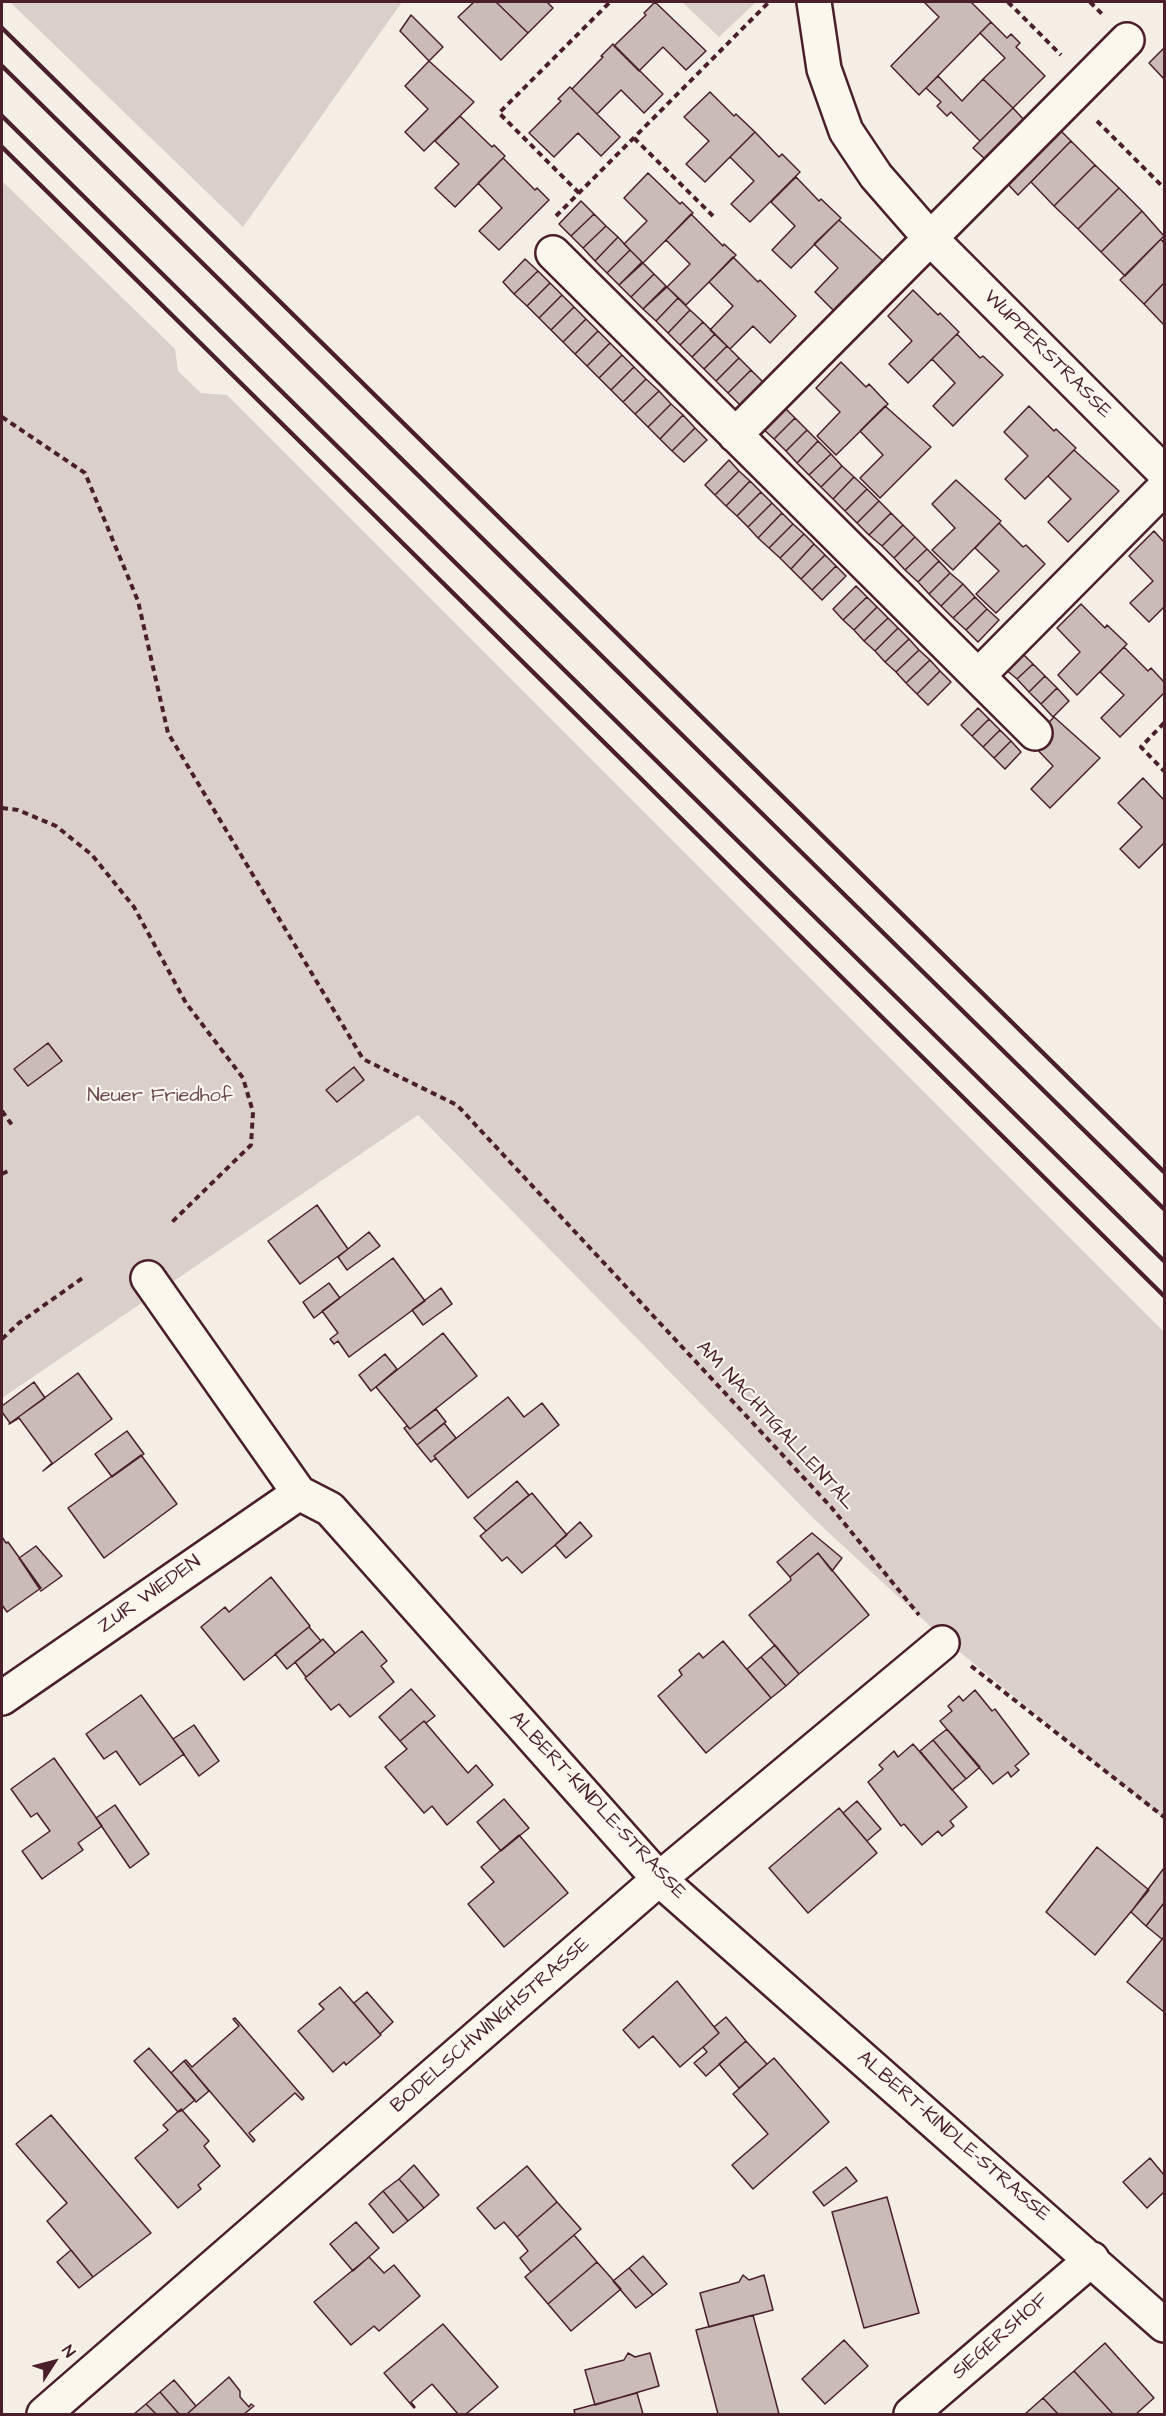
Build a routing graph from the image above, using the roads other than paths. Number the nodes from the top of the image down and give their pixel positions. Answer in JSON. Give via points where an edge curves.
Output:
{"nodes":[{"id":1,"x":814,"y":2,"type":"edge"},
{"id":2,"x":1127,"y":40,"type":"dead end"},
{"id":3,"x":930,"y":238,"type":"junction"},
{"id":4,"x":552,"y":253,"type":"road end"},
{"id":5,"x":735,"y":435,"type":"junction"},
{"id":6,"x":1164,"y":472,"type":"edge"},
{"id":7,"x":1164,"y":488,"type":"edge"},
{"id":8,"x":978,"y":676,"type":"junction"},
{"id":9,"x":1035,"y":733,"type":"dead end"},
{"id":10,"x":148,"y":1278,"type":"dead end"},
{"id":11,"x":299,"y":1493,"type":"junction"},
{"id":12,"x":942,"y":1643,"type":"road end"},
{"id":13,"x":2,"y":1698,"type":"edge"},
{"id":14,"x":659,"y":1879,"type":"junction"},
{"id":15,"x":1092,"y":2259,"type":"junction"},
{"id":16,"x":1164,"y":2325,"type":"edge"},
{"id":17,"x":62,"y":2409,"type":"edge"},
{"id":18,"x":911,"y":2415,"type":"edge"}],
"edges":[{"from":1,"to":3,"type":"street","name":"WUPPERSTRASSE","via":[[824,69],[846,132],[876,176]]},
{"from":2,"to":3,"type":"street"},
{"from":3,"to":5,"type":"street"},
{"from":3,"to":6,"type":"street","name":"WUPPERSTRASSE"},
{"from":4,"to":5,"type":"street"},
{"from":5,"to":8,"type":"street"},
{"from":7,"to":8,"type":"street"},
{"from":8,"to":9,"type":"street"},
{"from":10,"to":11,"type":"street","name":"ALBERT-KINDLE-STRASSE"},
{"from":11,"to":13,"type":"street","name":"ZUR WIEDEN"},
{"from":11,"to":14,"type":"street","name":"ALBERT-KINDLE-STRASSE","via":[[330,1509]]},
{"from":12,"to":14,"type":"street","name":"BODELSCHWINGHSTRASSE"},
{"from":14,"to":15,"type":"street","name":"ALBERT-KINDLE-STRASSE"},
{"from":14,"to":17,"type":"street","name":"BODELSCHWINGHSTRASSE"},
{"from":15,"to":16,"type":"street","name":"ALBERT-KINDLE-STRASSE"},
{"from":15,"to":18,"type":"street","name":"SIEGERSHOF"}]}
